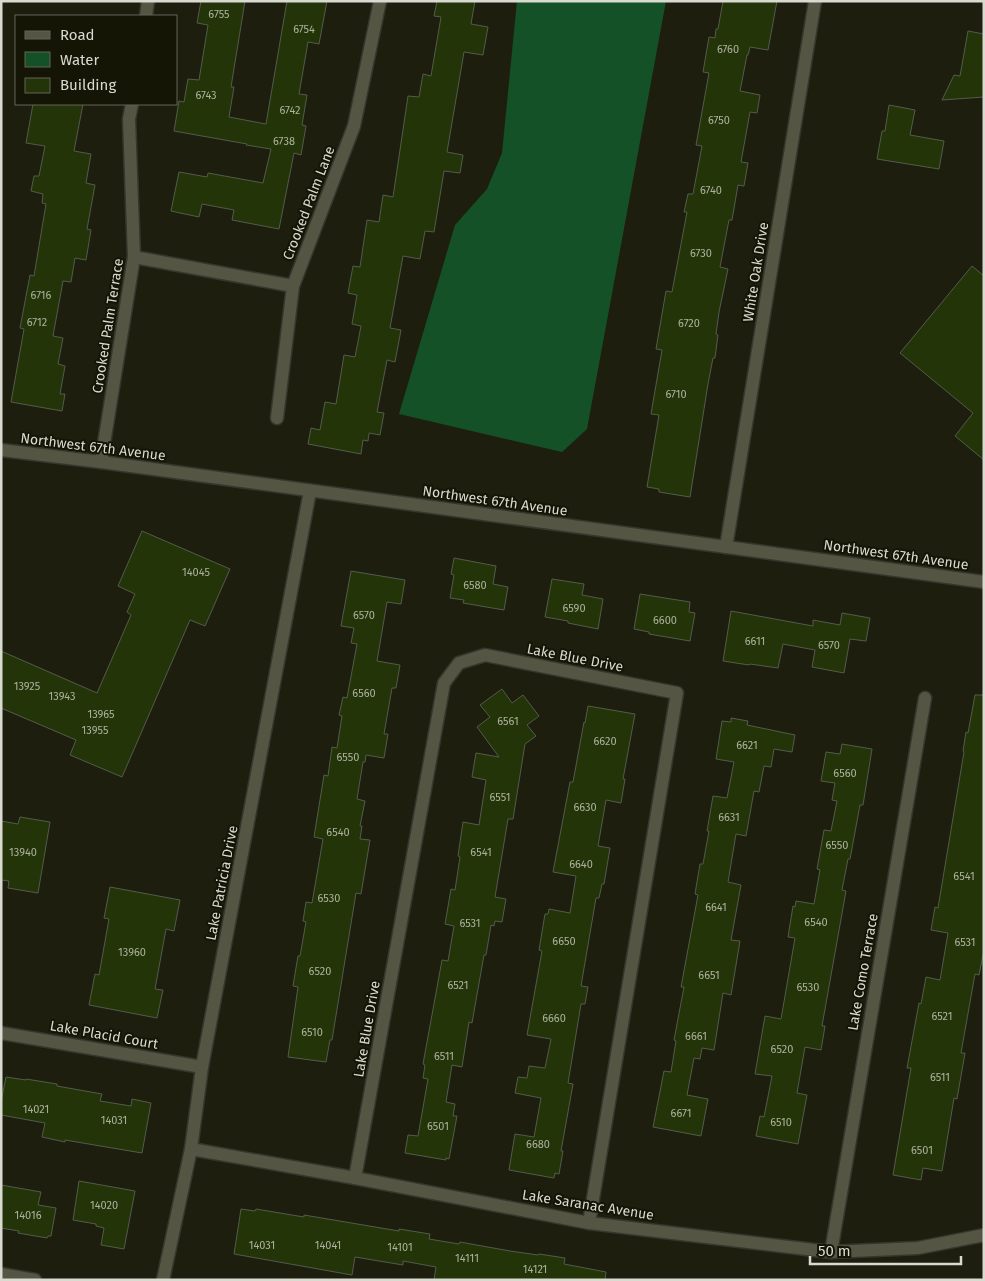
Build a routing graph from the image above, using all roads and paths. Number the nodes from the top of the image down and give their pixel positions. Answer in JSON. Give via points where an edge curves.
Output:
{"nodes":[{"id":1,"x":148,"y":1,"type":"edge"},
{"id":2,"x":380,"y":1,"type":"edge"},
{"id":3,"x":815,"y":1,"type":"edge"},
{"id":4,"x":146,"y":15,"type":"edge"},
{"id":5,"x":132,"y":105,"type":"edge"},
{"id":6,"x":134,"y":257,"type":"junction"},
{"id":7,"x":293,"y":286,"type":"junction"},
{"id":8,"x":277,"y":418,"type":"dead end"},
{"id":9,"x":1,"y":450,"type":"edge"},
{"id":10,"x":101,"y":462,"type":"junction"},
{"id":11,"x":310,"y":491,"type":"junction"},
{"id":12,"x":726,"y":547,"type":"junction"},
{"id":13,"x":984,"y":582,"type":"edge"},
{"id":14,"x":925,"y":698,"type":"dead end"},
{"id":15,"x":1,"y":1033,"type":"edge"},
{"id":16,"x":202,"y":1067,"type":"junction"},
{"id":17,"x":191,"y":1149,"type":"junction"},
{"id":18,"x":355,"y":1178,"type":"junction"},
{"id":19,"x":589,"y":1223,"type":"junction"},
{"id":20,"x":984,"y":1235,"type":"edge"},
{"id":21,"x":831,"y":1252,"type":"junction"},
{"id":22,"x":1,"y":1274,"type":"edge"},
{"id":23,"x":34,"y":1280,"type":"edge"},
{"id":24,"x":163,"y":1280,"type":"edge"}],
"edges":[{"from":1,"to":4,"type":"street"},
{"from":2,"to":7,"type":"street","name":"Crooked Palm Lane","via":[[354,126]]},
{"from":3,"to":12,"type":"street","name":"White Oak Drive"},
{"from":5,"to":6,"type":"street","name":"Crooked Palm Terrace","via":[[129,119]]},
{"from":6,"to":7,"type":"street"},
{"from":6,"to":10,"type":"street","name":"Crooked Palm Terrace"},
{"from":7,"to":8,"type":"street","name":"Crooked Palm Lane"},
{"from":9,"to":10,"type":"street","name":"Northwest 67th Avenue"},
{"from":10,"to":11,"type":"street","name":"Northwest 67th Avenue"},
{"from":11,"to":12,"type":"street","name":"Northwest 67th Avenue"},
{"from":11,"to":16,"type":"street","name":"Lake Patricia Drive"},
{"from":12,"to":13,"type":"street","name":"Northwest 67th Avenue"},
{"from":14,"to":21,"type":"street","name":"Lake Como Terrace"},
{"from":15,"to":16,"type":"street","name":"Lake Placid Court"},
{"from":16,"to":17,"type":"street","name":"Lake Patricia Drive"},
{"from":17,"to":18,"type":"street","name":"Lake Saranac Avenue"},
{"from":17,"to":24,"type":"street","name":"Lake Patricia Drive"},
{"from":18,"to":19,"type":"street","name":"Lake Saranac Avenue"},
{"from":18,"to":19,"type":"street","name":"Lake Blue Drive","via":[[444,683],[459,663],[485,655],[677,694]]},
{"from":19,"to":21,"type":"street","name":"Lake Saranac Avenue"},
{"from":20,"to":21,"type":"street","name":"Lake Saranac Avenue","via":[[918,1248]]},
{"from":22,"to":23,"type":"street"}]}
